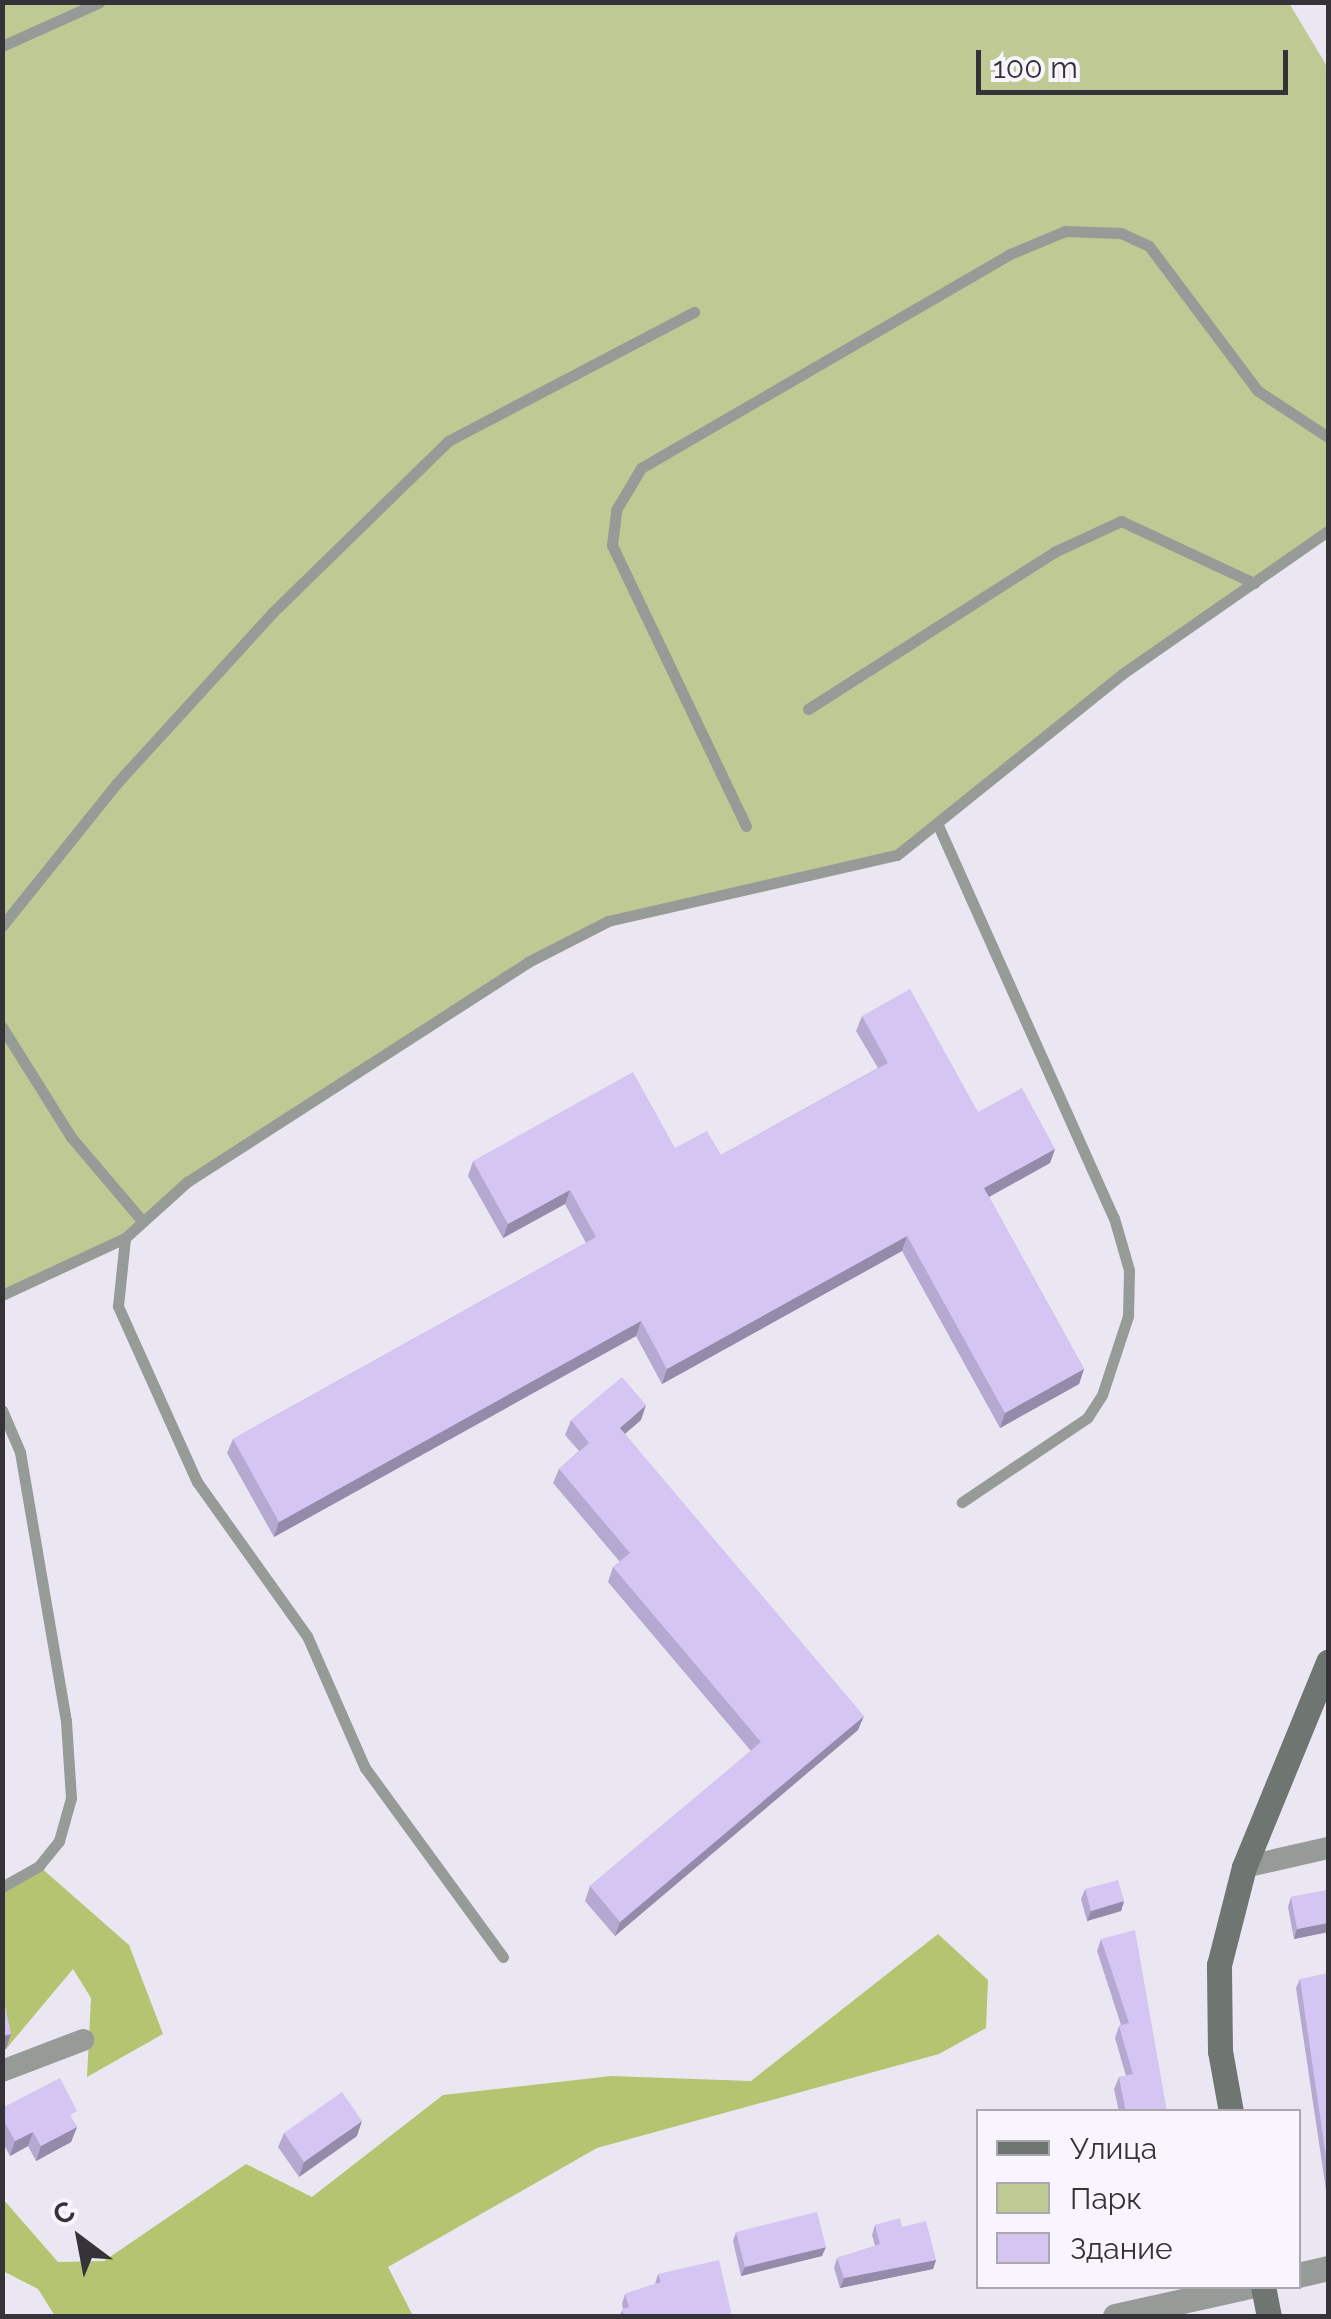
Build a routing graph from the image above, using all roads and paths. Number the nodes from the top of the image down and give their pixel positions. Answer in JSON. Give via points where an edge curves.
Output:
{"nodes":[{"id":1,"x":100,"y":2,"type":"edge"},
{"id":2,"x":2,"y":46,"type":"edge"},
{"id":3,"x":694,"y":312,"type":"dead end"},
{"id":4,"x":1328,"y":437,"type":"edge"},
{"id":5,"x":1328,"y":530,"type":"edge"},
{"id":6,"x":1254,"y":584,"type":"junction"},
{"id":7,"x":808,"y":709,"type":"dead end"},
{"id":8,"x":937,"y":823,"type":"junction"},
{"id":9,"x":746,"y":826,"type":"dead end"},
{"id":10,"x":2,"y":926,"type":"edge"},
{"id":11,"x":2,"y":1026,"type":"edge"},
{"id":12,"x":143,"y":1222,"type":"junction"},
{"id":13,"x":125,"y":1238,"type":"junction"},
{"id":14,"x":2,"y":1295,"type":"edge"},
{"id":15,"x":2,"y":1410,"type":"edge"},
{"id":16,"x":962,"y":1502,"type":"dead end"},
{"id":17,"x":1328,"y":1662,"type":"edge"},
{"id":18,"x":1328,"y":1848,"type":"edge"},
{"id":19,"x":1244,"y":1867,"type":"junction"},
{"id":20,"x":2,"y":1888,"type":"edge"},
{"id":21,"x":503,"y":1957,"type":"dead end"},
{"id":22,"x":83,"y":2040,"type":"dead end"},
{"id":23,"x":2,"y":2070,"type":"edge"},
{"id":24,"x":1230,"y":2109,"type":"edge"},
{"id":25,"x":1328,"y":2268,"type":"edge"},
{"id":26,"x":1301,"y":2274,"type":"edge"},
{"id":27,"x":1236,"y":2289,"type":"edge"},
{"id":28,"x":1264,"y":2289,"type":"edge"},
{"id":29,"x":1115,"y":2316,"type":"edge"},
{"id":30,"x":1269,"y":2316,"type":"edge"}],
"edges":[{"from":1,"to":2,"type":"lane"},
{"from":3,"to":10,"type":"lane","via":[[448,441],[272,614],[116,784]]},
{"from":4,"to":9,"type":"lane","via":[[1258,391],[1149,246],[1121,232],[1065,231],[1010,254],[641,468],[616,510],[612,544]]},
{"from":5,"to":6,"type":"lane"},
{"from":6,"to":7,"type":"lane","via":[[1120,521],[1054,552]]},
{"from":6,"to":8,"type":"lane","via":[[1122,674]]},
{"from":8,"to":12,"type":"lane","via":[[897,856],[608,921],[528,962],[367,1065],[188,1182]]},
{"from":8,"to":16,"type":"lane","via":[[1114,1218],[1129,1270],[1128,1316],[1102,1394],[1086,1418]]},
{"from":11,"to":12,"type":"lane","via":[[72,1137]]},
{"from":12,"to":13,"type":"lane"},
{"from":13,"to":14,"type":"lane"},
{"from":13,"to":21,"type":"lane","via":[[118,1306],[197,1482],[307,1636],[366,1768]]},
{"from":15,"to":20,"type":"lane","via":[[20,1452],[66,1721],[71,1798],[59,1840],[40,1866]]},
{"from":17,"to":19,"type":"main road"},
{"from":18,"to":19,"type":"street"},
{"from":19,"to":24,"type":"main road","via":[[1218,1965],[1220,2052]]},
{"from":22,"to":23,"type":"street"},
{"from":25,"to":26,"type":"street"},
{"from":27,"to":29,"type":"street"},
{"from":28,"to":30,"type":"main road"}]}
